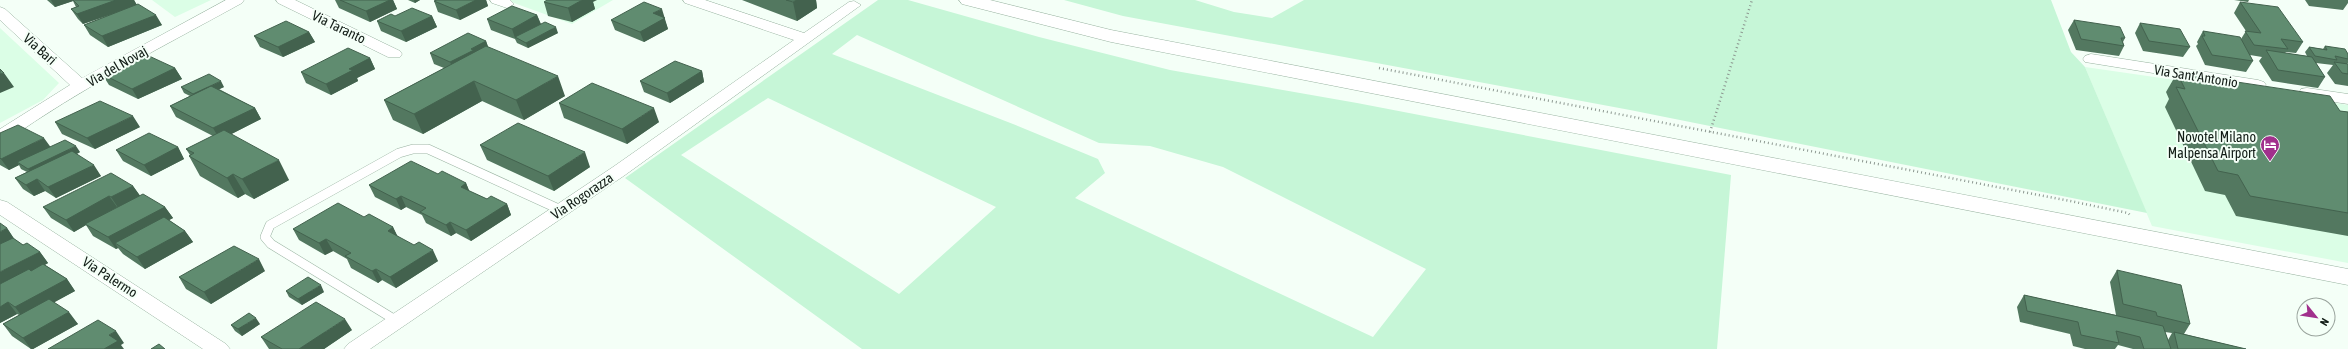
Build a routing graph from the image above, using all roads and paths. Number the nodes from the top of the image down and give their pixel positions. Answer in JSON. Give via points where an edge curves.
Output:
{"nodes":[{"id":1,"x":237,"y":0,"type":"edge"},
{"id":2,"x":283,"y":0,"type":"edge"},
{"id":3,"x":690,"y":0,"type":"edge"},
{"id":4,"x":968,"y":0,"type":"edge"},
{"id":5,"x":1752,"y":0,"type":"edge"},
{"id":6,"x":854,"y":5,"type":"dead end"},
{"id":7,"x":0,"y":12,"type":"edge"},
{"id":8,"x":805,"y":39,"type":"junction"},
{"id":9,"x":394,"y":54,"type":"dead end"},
{"id":10,"x":2091,"y":59,"type":"dead end"},
{"id":11,"x":81,"y":86,"type":"junction"},
{"id":12,"x":2270,"y":87,"type":"edge"},
{"id":13,"x":2293,"y":91,"type":"edge"},
{"id":14,"x":2348,"y":99,"type":"edge"},
{"id":15,"x":1710,"y":132,"type":"dead end"},
{"id":16,"x":0,"y":137,"type":"edge"},
{"id":17,"x":0,"y":206,"type":"edge"},
{"id":18,"x":561,"y":210,"type":"junction"},
{"id":19,"x":2348,"y":277,"type":"edge"},
{"id":20,"x":397,"y":320,"type":"junction"},
{"id":21,"x":219,"y":349,"type":"edge"},
{"id":22,"x":355,"y":349,"type":"edge"}],
"edges":[{"from":1,"to":11,"type":"street","name":"Via del Novaj"},
{"from":2,"to":9,"type":"street","name":"Via Taranto"},
{"from":3,"to":8,"type":"street"},
{"from":4,"to":19,"type":"street","via":[[1111,36]]},
{"from":5,"to":15,"type":"path"},
{"from":6,"to":8,"type":"street","name":"Via Rogorazza"},
{"from":7,"to":11,"type":"street","name":"Via Bari"},
{"from":8,"to":18,"type":"street","name":"Via Rogorazza"},
{"from":10,"to":12,"type":"street","name":"Via Sant'Antonio"},
{"from":11,"to":16,"type":"street","name":"Via del Novaj"},
{"from":13,"to":14,"type":"street"},
{"from":17,"to":21,"type":"street","name":"Via Palermo"},
{"from":18,"to":20,"type":"street","name":"Via Rogorazza"},
{"from":18,"to":20,"type":"lane","via":[[428,149],[413,149],[399,153],[270,225],[265,237],[271,244]]},
{"from":20,"to":22,"type":"street","name":"Via Rogorazza"}]}
